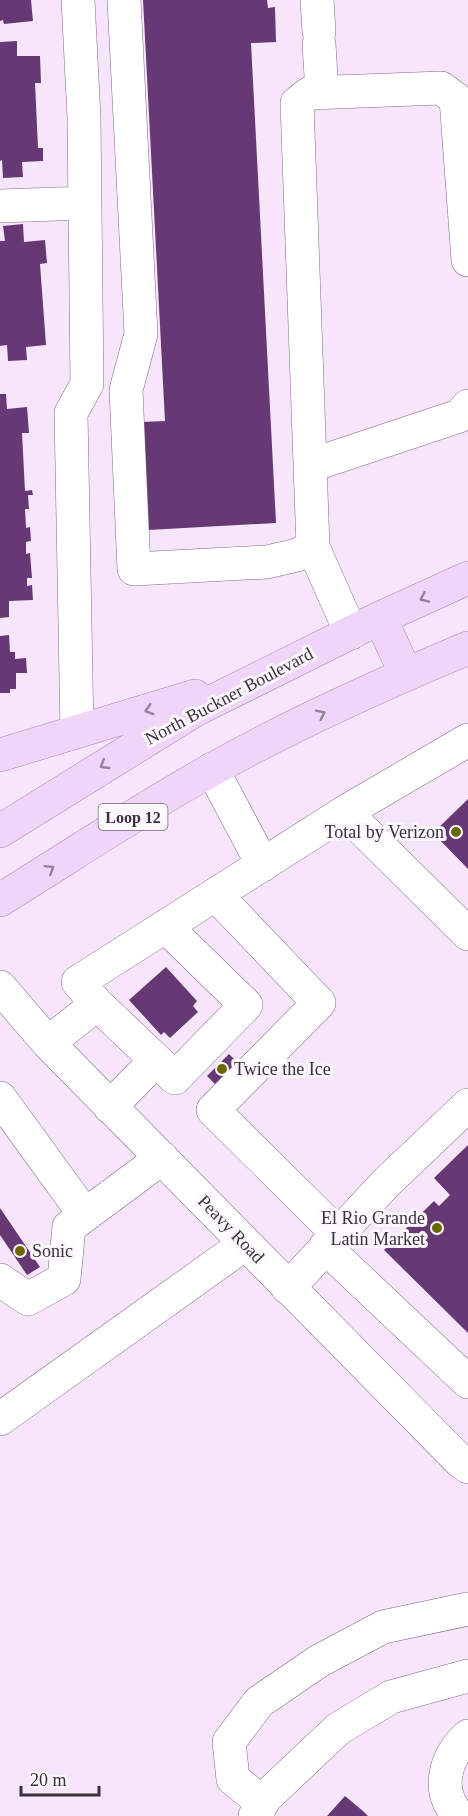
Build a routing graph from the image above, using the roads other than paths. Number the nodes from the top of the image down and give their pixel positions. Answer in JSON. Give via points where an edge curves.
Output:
{"nodes":[{"id":1,"x":78,"y":0,"type":"edge"},
{"id":2,"x":124,"y":0,"type":"edge"},
{"id":3,"x":318,"y":25,"type":"edge"},
{"id":4,"x":322,"y":93,"type":"junction"},
{"id":5,"x":85,"y":203,"type":"junction"},
{"id":6,"x":0,"y":206,"type":"edge"},
{"id":7,"x":468,"y":260,"type":"edge"},
{"id":8,"x":468,"y":406,"type":"edge"},
{"id":9,"x":312,"y":465,"type":"junction"},
{"id":10,"x":313,"y":547,"type":"junction"},
{"id":11,"x":468,"y":578,"type":"edge"},
{"id":12,"x":380,"y":618,"type":"junction"},
{"id":13,"x":351,"y":633,"type":"junction"},
{"id":14,"x":468,"y":648,"type":"edge"},
{"id":15,"x":406,"y":674,"type":"junction"},
{"id":16,"x":265,"y":675,"type":"junction"},
{"id":17,"x":77,"y":731,"type":"junction"},
{"id":18,"x":468,"y":740,"type":"edge"},
{"id":19,"x":0,"y":755,"type":"edge"},
{"id":20,"x":212,"y":769,"type":"junction"},
{"id":21,"x":345,"y":812,"type":"junction"},
{"id":22,"x":0,"y":831,"type":"edge"},
{"id":23,"x":263,"y":865,"type":"junction"},
{"id":24,"x":216,"y":895,"type":"junction"},
{"id":25,"x":0,"y":900,"type":"edge"},
{"id":26,"x":166,"y":927,"type":"junction"},
{"id":27,"x":468,"y":934,"type":"edge"},
{"id":28,"x":0,"y":987,"type":"edge"},
{"id":29,"x":97,"y":1004,"type":"junction"},
{"id":30,"x":48,"y":1043,"type":"junction"},
{"id":31,"x":156,"y":1060,"type":"junction"},
{"id":32,"x":0,"y":1098,"type":"edge"},
{"id":33,"x":468,"y":1105,"type":"edge"},
{"id":34,"x":110,"y":1107,"type":"junction"},
{"id":35,"x":162,"y":1158,"type":"junction"},
{"id":36,"x":85,"y":1215,"type":"junction"},
{"id":37,"x":331,"y":1240,"type":"junction"},
{"id":38,"x":245,"y":1244,"type":"junction"},
{"id":39,"x":0,"y":1280,"type":"edge"},
{"id":40,"x":288,"y":1287,"type":"junction"},
{"id":41,"x":468,"y":1382,"type":"edge"},
{"id":42,"x":0,"y":1419,"type":"edge"},
{"id":43,"x":468,"y":1467,"type":"edge"},
{"id":44,"x":468,"y":1609,"type":"edge"},
{"id":45,"x":468,"y":1676,"type":"edge"},
{"id":46,"x":468,"y":1736,"type":"edge"},
{"id":47,"x":259,"y":1809,"type":"edge"},
{"id":48,"x":459,"y":1816,"type":"edge"}],
"edges":[{"from":1,"to":5,"type":"street"},
{"from":2,"to":10,"type":"street","via":[[141,334],[126,390],[134,569],[267,562]]},
{"from":3,"to":4,"type":"street"},
{"from":4,"to":7,"type":"street","via":[[441,88],[456,99]]},
{"from":4,"to":9,"type":"street","via":[[310,93],[297,103]]},
{"from":5,"to":6,"type":"street"},
{"from":5,"to":17,"type":"street","via":[[87,384],[70,413]]},
{"from":8,"to":9,"type":"street","via":[[459,416]]},
{"from":9,"to":10,"type":"street"},
{"from":10,"to":13,"type":"street"},
{"from":11,"to":12,"type":"main road","name":"North Buckner Boulevard","one_way":true},
{"from":12,"to":13,"type":"main road","name":"North Buckner Boulevard"},
{"from":12,"to":15,"type":"main road"},
{"from":13,"to":16,"type":"main road","name":"North Buckner Boulevard"},
{"from":14,"to":15,"type":"main road","number":"Loop 12"},
{"from":20,"to":15,"type":"main road","number":"Loop 12","one_way":true},
{"from":16,"to":17,"type":"main road","one_way":true},
{"from":16,"to":22,"type":"main road","name":"North Buckner Boulevard","one_way":true,"via":[[195,710]]},
{"from":17,"to":19,"type":"main road"},
{"from":18,"to":21,"type":"street"},
{"from":20,"to":23,"type":"street"},
{"from":25,"to":20,"type":"main road","number":"Loop 12","one_way":true},
{"from":21,"to":23,"type":"street"},
{"from":21,"to":27,"type":"street"},
{"from":23,"to":24,"type":"street"},
{"from":24,"to":26,"type":"street"},
{"from":24,"to":37,"type":"street","via":[[319,1003],[213,1110]]},
{"from":26,"to":29,"type":"street","via":[[78,982]]},
{"from":26,"to":31,"type":"street","via":[[246,1005],[175,1078]]},
{"from":28,"to":30,"type":"street","name":"Peavy Road"},
{"from":29,"to":30,"type":"street"},
{"from":29,"to":31,"type":"street"},
{"from":30,"to":34,"type":"street","name":"Peavy Road"},
{"from":31,"to":34,"type":"street"},
{"from":32,"to":36,"type":"street"},
{"from":33,"to":37,"type":"street"},
{"from":34,"to":35,"type":"street","name":"Peavy Road"},
{"from":35,"to":36,"type":"street"},
{"from":35,"to":38,"type":"street","name":"Peavy Road"},
{"from":36,"to":39,"type":"street","via":[[69,1227],[64,1279],[28,1299]]},
{"from":37,"to":40,"type":"street"},
{"from":37,"to":41,"type":"street"},
{"from":38,"to":40,"type":"street","name":"Peavy Road"},
{"from":38,"to":42,"type":"street"},
{"from":40,"to":43,"type":"street","name":"Peavy Road"},
{"from":44,"to":47,"type":"street","via":[[383,1628],[319,1661],[259,1702],[229,1742],[233,1779]]},
{"from":45,"to":47,"type":"street","via":[[392,1697],[338,1729]]},
{"from":46,"to":48,"type":"street","via":[[456,1747],[445,1781],[448,1798]]}]}
